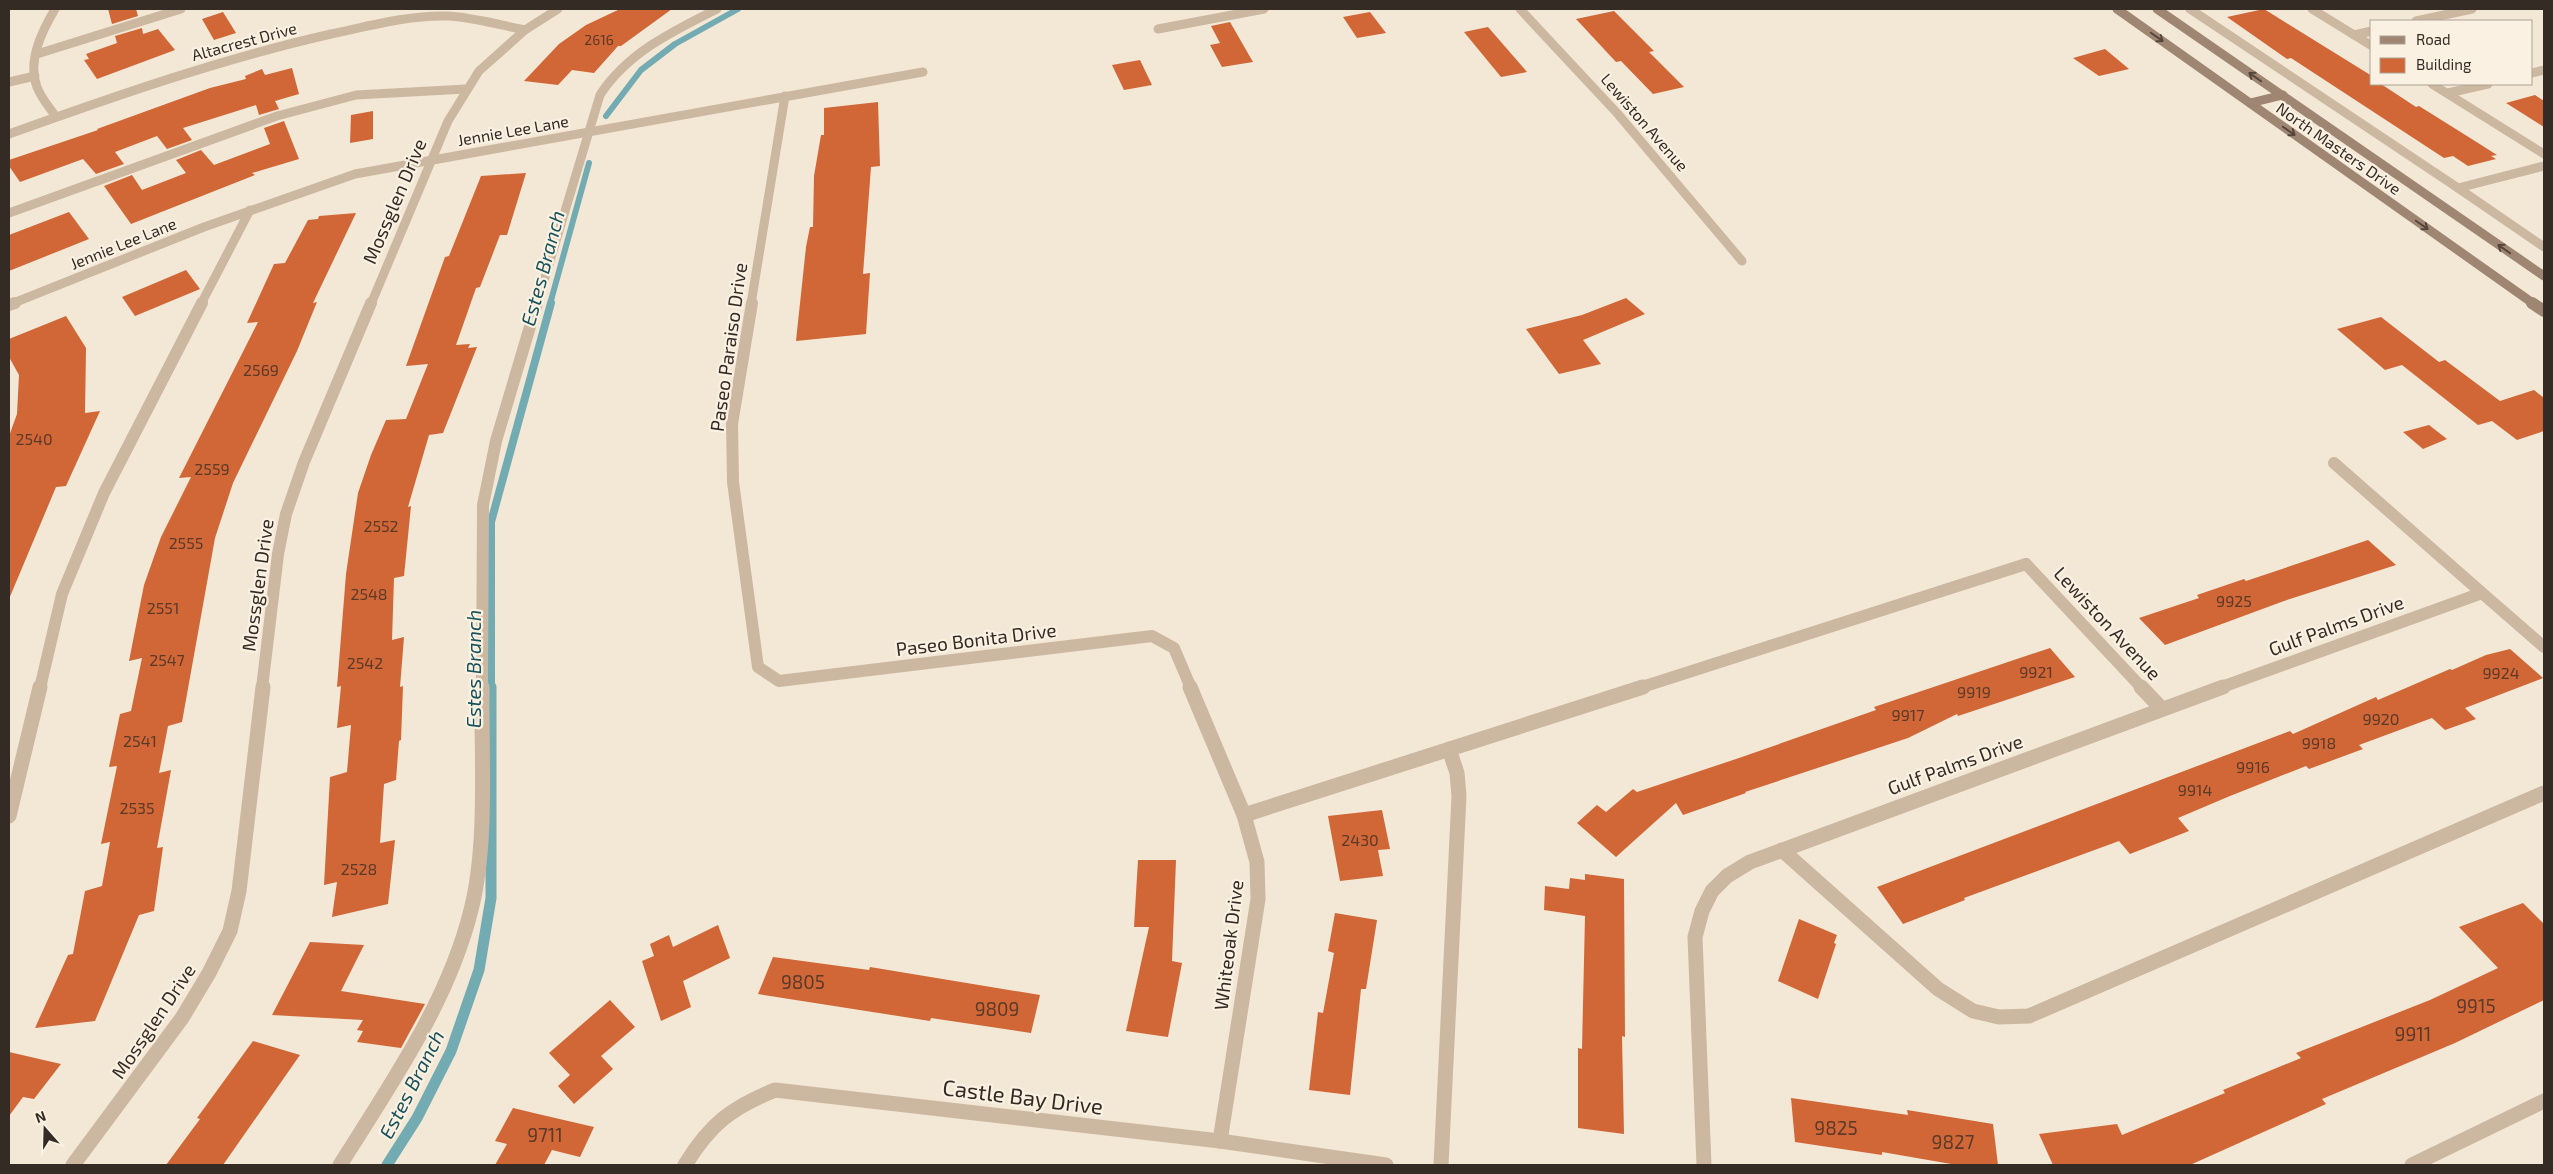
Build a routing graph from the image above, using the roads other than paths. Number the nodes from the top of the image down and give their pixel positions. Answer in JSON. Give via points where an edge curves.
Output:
{"nodes":[{"id":1,"x":55,"y":9,"type":"edge"},
{"id":2,"x":180,"y":9,"type":"edge"},
{"id":3,"x":558,"y":9,"type":"edge"},
{"id":4,"x":717,"y":9,"type":"edge"},
{"id":5,"x":1264,"y":9,"type":"edge"},
{"id":6,"x":1520,"y":9,"type":"edge"},
{"id":7,"x":2117,"y":9,"type":"edge"},
{"id":8,"x":2157,"y":9,"type":"edge"},
{"id":9,"x":2190,"y":9,"type":"edge"},
{"id":10,"x":2312,"y":9,"type":"edge"},
{"id":11,"x":2472,"y":9,"type":"edge"},
{"id":12,"x":2421,"y":20,"type":"edge"},
{"id":13,"x":1158,"y":29,"type":"dead end"},
{"id":14,"x":525,"y":30,"type":"junction"},
{"id":15,"x":2370,"y":31,"type":"edge"},
{"id":16,"x":2354,"y":35,"type":"junction"},
{"id":17,"x":2370,"y":45,"type":"edge"},
{"id":18,"x":37,"y":54,"type":"junction"},
{"id":19,"x":923,"y":72,"type":"dead end"},
{"id":20,"x":35,"y":76,"type":"junction"},
{"id":21,"x":9,"y":82,"type":"edge"},
{"id":22,"x":2434,"y":85,"type":"edge"},
{"id":23,"x":2484,"y":85,"type":"edge"},
{"id":24,"x":466,"y":89,"type":"junction"},
{"id":25,"x":2448,"y":93,"type":"junction"},
{"id":26,"x":785,"y":96,"type":"junction"},
{"id":27,"x":2283,"y":96,"type":"junction"},
{"id":28,"x":2250,"y":103,"type":"junction"},
{"id":29,"x":56,"y":117,"type":"junction"},
{"id":30,"x":588,"y":131,"type":"junction"},
{"id":31,"x":9,"y":134,"type":"edge"},
{"id":32,"x":2544,"y":154,"type":"edge"},
{"id":33,"x":432,"y":160,"type":"junction"},
{"id":34,"x":2544,"y":166,"type":"edge"},
{"id":35,"x":2458,"y":188,"type":"junction"},
{"id":36,"x":250,"y":210,"type":"junction"},
{"id":37,"x":9,"y":213,"type":"edge"},
{"id":38,"x":2544,"y":247,"type":"edge"},
{"id":39,"x":1742,"y":261,"type":"dead end"},
{"id":40,"x":2544,"y":276,"type":"edge"},
{"id":41,"x":9,"y":305,"type":"edge"},
{"id":42,"x":2544,"y":311,"type":"edge"},
{"id":43,"x":2334,"y":463,"type":"dead end"},
{"id":44,"x":2482,"y":593,"type":"junction"},
{"id":45,"x":2544,"y":647,"type":"edge"},
{"id":46,"x":1174,"y":648,"type":"joint"},
{"id":47,"x":779,"y":681,"type":"joint"},
{"id":48,"x":2162,"y":709,"type":"junction"},
{"id":49,"x":1449,"y":749,"type":"junction"},
{"id":50,"x":2544,"y":793,"type":"edge"},
{"id":51,"x":1244,"y":814,"type":"junction"},
{"id":52,"x":9,"y":816,"type":"edge"},
{"id":53,"x":1782,"y":850,"type":"junction"},
{"id":54,"x":2544,"y":1100,"type":"edge"},
{"id":55,"x":1220,"y":1141,"type":"junction"},
{"id":56,"x":73,"y":1165,"type":"edge"},
{"id":57,"x":340,"y":1165,"type":"edge"},
{"id":58,"x":685,"y":1165,"type":"edge"},
{"id":59,"x":1386,"y":1165,"type":"edge"},
{"id":60,"x":1441,"y":1165,"type":"edge"},
{"id":61,"x":1704,"y":1165,"type":"edge"},
{"id":62,"x":2412,"y":1165,"type":"edge"}],
"edges":[{"from":1,"to":18,"type":"street"},
{"from":2,"to":18,"type":"street"},
{"from":3,"to":14,"type":"street","name":"Mossglen Drive"},
{"from":4,"to":30,"type":"street","via":[[652,44],[621,69],[601,93]]},
{"from":5,"to":13,"type":"street"},
{"from":6,"to":39,"type":"street","name":"Lewiston Avenue","via":[[1616,113]]},
{"from":7,"to":28,"type":"main road","name":"North Masters Drive","one_way":true},
{"from":27,"to":8,"type":"main road","name":"North Masters Drive","one_way":true},
{"from":9,"to":35,"type":"street"},
{"from":10,"to":16,"type":"street"},
{"from":11,"to":12,"type":"street"},
{"from":14,"to":24,"type":"street","name":"Mossglen Drive","via":[[479,71]]},
{"from":14,"to":29,"type":"street","name":"Altacrest Drive","via":[[446,16],[389,22],[214,64]]},
{"from":15,"to":16,"type":"street"},
{"from":16,"to":17,"type":"street"},
{"from":18,"to":20,"type":"street"},
{"from":19,"to":26,"type":"street","name":"Jennie Lee Lane"},
{"from":20,"to":21,"type":"street"},
{"from":20,"to":29,"type":"street","via":[[37,86]]},
{"from":22,"to":25,"type":"street"},
{"from":23,"to":25,"type":"street"},
{"from":24,"to":33,"type":"street","name":"Mossglen Drive"},
{"from":24,"to":37,"type":"street","via":[[356,95],[277,116]]},
{"from":25,"to":32,"type":"street"},
{"from":26,"to":30,"type":"street","name":"Jennie Lee Lane"},
{"from":26,"to":47,"type":"street","name":"Paseo Paraiso Drive","via":[[732,424],[733,482],[758,667]]},
{"from":27,"to":28,"type":"main road"},
{"from":40,"to":27,"type":"main road","name":"North Masters Drive","one_way":true},
{"from":28,"to":42,"type":"main road","name":"North Masters Drive","one_way":true},
{"from":29,"to":31,"type":"street","name":"Altacrest Drive"},
{"from":30,"to":33,"type":"street","name":"Jennie Lee Lane"},
{"from":30,"to":57,"type":"street","via":[[496,441],[482,505],[481,838],[472,908],[442,989],[408,1056]]},
{"from":33,"to":36,"type":"street","name":"Jennie Lee Lane","via":[[355,174]]},
{"from":33,"to":56,"type":"street","name":"Mossglen Drive","via":[[304,462],[286,514],[278,554],[238,890],[230,932],[182,1018]]},
{"from":34,"to":35,"type":"street"},
{"from":35,"to":38,"type":"street"},
{"from":36,"to":41,"type":"street","name":"Jennie Lee Lane"},
{"from":36,"to":52,"type":"street","via":[[104,493],[62,594]]},
{"from":43,"to":44,"type":"street"},
{"from":44,"to":45,"type":"street"},
{"from":44,"to":48,"type":"street","name":"Gulf Palms Drive"},
{"from":46,"to":47,"type":"street","name":"Paseo Bonita Drive","via":[[1152,636]]},
{"from":46,"to":51,"type":"street","name":"Whiteoak Drive"},
{"from":48,"to":49,"type":"street","name":"Lewiston Avenue","via":[[2026,564]]},
{"from":48,"to":53,"type":"street","name":"Gulf Palms Drive"},
{"from":49,"to":51,"type":"street"},
{"from":49,"to":60,"type":"street","via":[[1457,773],[1459,796]]},
{"from":50,"to":53,"type":"street","via":[[2029,1016],[1999,1017],[1973,1011],[1938,989]]},
{"from":51,"to":55,"type":"street","name":"Whiteoak Drive","via":[[1257,862],[1258,899]]},
{"from":53,"to":61,"type":"street","name":"Gulf Palms Drive","via":[[1728,873],[1712,890],[1700,911],[1695,937]]},
{"from":54,"to":62,"type":"street"},
{"from":55,"to":58,"type":"street","name":"Castle Bay Drive","via":[[775,1090],[740,1104],[708,1130]]},
{"from":55,"to":59,"type":"street","name":"Castle Bay Drive"}]}
